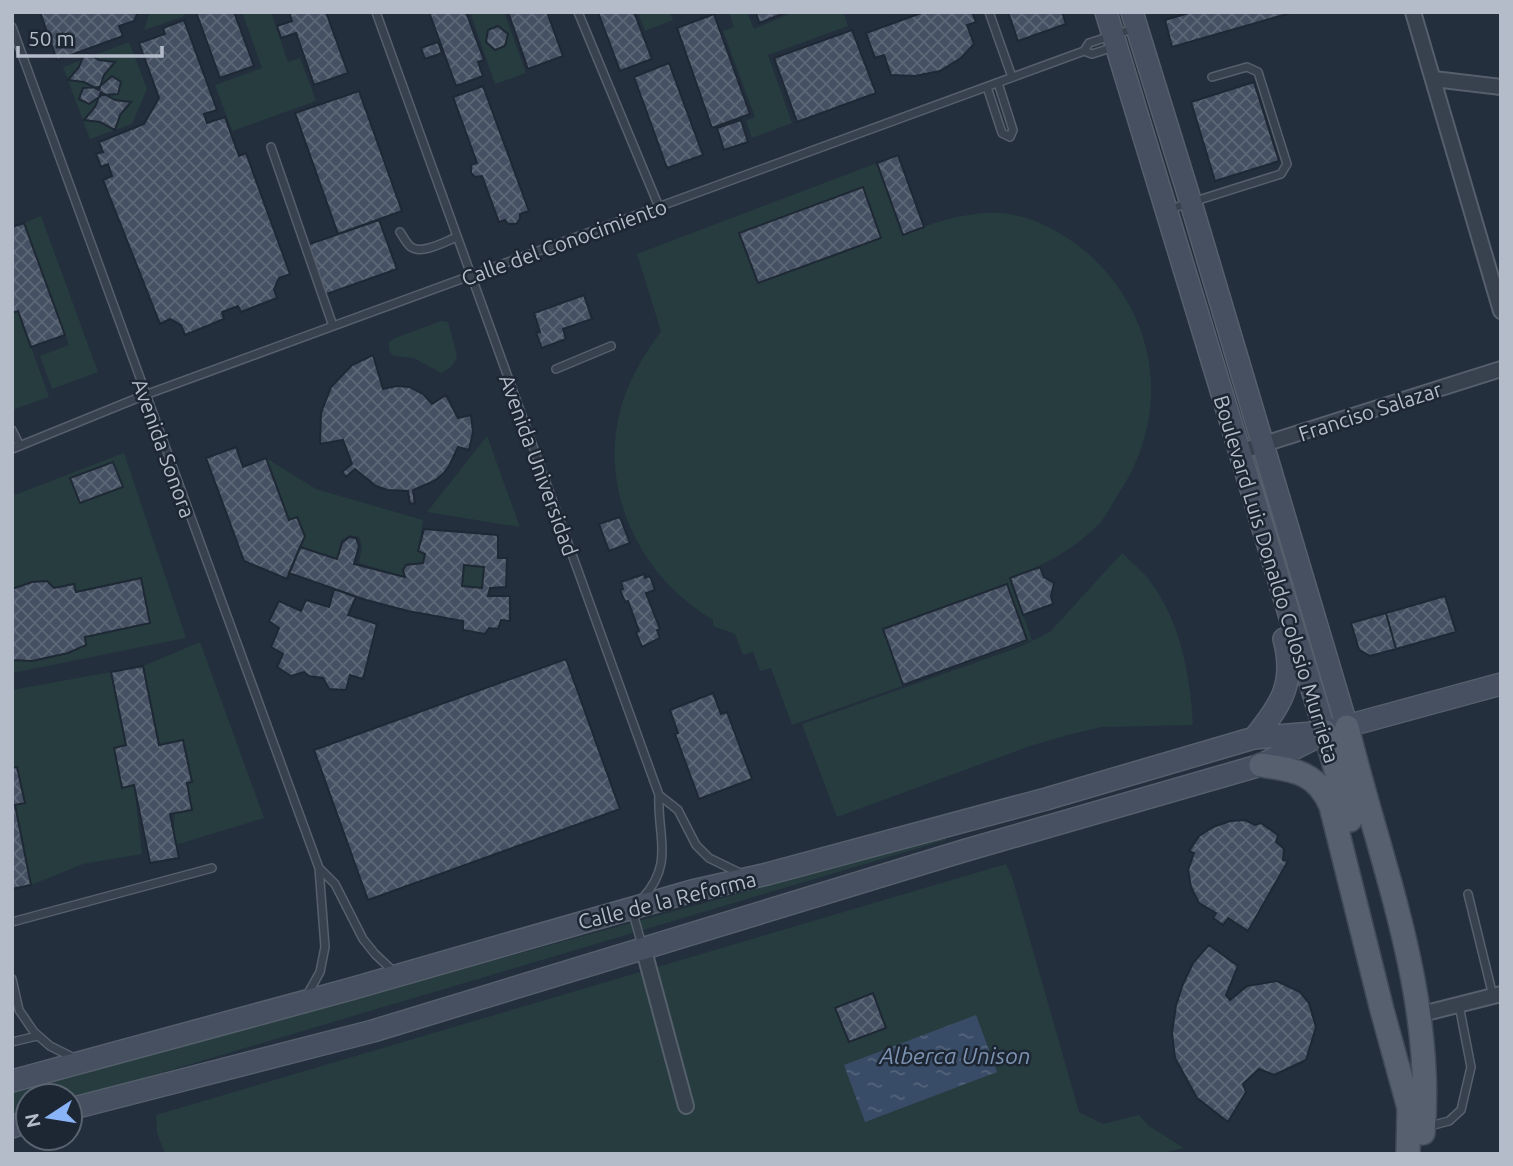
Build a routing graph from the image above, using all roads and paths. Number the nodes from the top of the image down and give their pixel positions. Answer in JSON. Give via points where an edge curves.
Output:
{"nodes":[{"id":1,"x":376,"y":12,"type":"edge"},
{"id":2,"x":578,"y":12,"type":"edge"},
{"id":3,"x":989,"y":12,"type":"edge"},
{"id":4,"x":1106,"y":12,"type":"edge"},
{"id":5,"x":1413,"y":12,"type":"edge"},
{"id":6,"x":1134,"y":20,"type":"edge"},
{"id":7,"x":12,"y":27,"type":"edge"},
{"id":8,"x":1115,"y":41,"type":"junction"},
{"id":9,"x":1012,"y":77,"type":"junction"},
{"id":10,"x":1212,"y":77,"type":"dead end"},
{"id":11,"x":1434,"y":79,"type":"junction"},
{"id":12,"x":998,"y":83,"type":"junction"},
{"id":13,"x":987,"y":87,"type":"junction"},
{"id":14,"x":1501,"y":88,"type":"edge"},
{"id":15,"x":271,"y":147,"type":"dead end"},
{"id":16,"x":1191,"y":203,"type":"junction"},
{"id":17,"x":659,"y":207,"type":"junction"},
{"id":18,"x":1166,"y":211,"type":"junction"},
{"id":19,"x":400,"y":232,"type":"dead end"},
{"id":20,"x":457,"y":237,"type":"junction"},
{"id":21,"x":471,"y":276,"type":"junction"},
{"id":22,"x":1501,"y":311,"type":"edge"},
{"id":23,"x":333,"y":326,"type":"junction"},
{"id":24,"x":611,"y":346,"type":"dead end"},
{"id":25,"x":556,"y":369,"type":"dead end"},
{"id":26,"x":1501,"y":369,"type":"edge"},
{"id":27,"x":145,"y":395,"type":"junction"},
{"id":28,"x":12,"y":430,"type":"edge"},
{"id":29,"x":1264,"y":444,"type":"junction"},
{"id":30,"x":16,"y":448,"type":"edge"},
{"id":31,"x":1239,"y":453,"type":"junction"},
{"id":32,"x":1260,"y":522,"type":"junction"},
{"id":33,"x":1501,"y":684,"type":"edge"},
{"id":34,"x":1347,"y":727,"type":"junction"},
{"id":35,"x":1325,"y":732,"type":"junction"},
{"id":36,"x":1254,"y":738,"type":"junction"},
{"id":37,"x":1261,"y":765,"type":"junction"},
{"id":38,"x":659,"y":795,"type":"junction"},
{"id":39,"x":1046,"y":799,"type":"junction"},
{"id":40,"x":1057,"y":823,"type":"junction"},
{"id":41,"x":319,"y":867,"type":"junction"},
{"id":42,"x":212,"y":868,"type":"dead end"},
{"id":43,"x":753,"y":878,"type":"junction"},
{"id":44,"x":1468,"y":894,"type":"dead end"},
{"id":45,"x":631,"y":908,"type":"junction"},
{"id":46,"x":12,"y":922,"type":"edge"},
{"id":47,"x":643,"y":947,"type":"junction"},
{"id":48,"x":21,"y":973,"type":"dead end"},
{"id":49,"x":397,"y":975,"type":"junction"},
{"id":50,"x":12,"y":978,"type":"edge"},
{"id":51,"x":1497,"y":995,"type":"edge"},
{"id":52,"x":304,"y":1001,"type":"junction"},
{"id":53,"x":1459,"y":1005,"type":"junction"},
{"id":54,"x":1418,"y":1015,"type":"junction"},
{"id":55,"x":37,"y":1036,"type":"junction"},
{"id":56,"x":12,"y":1042,"type":"edge"},
{"id":57,"x":80,"y":1061,"type":"junction"},
{"id":58,"x":1398,"y":1068,"type":"junction"},
{"id":59,"x":12,"y":1081,"type":"edge"},
{"id":60,"x":84,"y":1106,"type":"edge"},
{"id":61,"x":686,"y":1106,"type":"dead end"},
{"id":62,"x":1424,"y":1128,"type":"junction"},
{"id":63,"x":1393,"y":1154,"type":"edge"},
{"id":64,"x":1408,"y":1154,"type":"edge"},
{"id":65,"x":1422,"y":1154,"type":"edge"}],
"edges":[{"from":1,"to":20,"type":"lane","name":"Avenida Universidad"},
{"from":2,"to":17,"type":"lane"},
{"from":3,"to":9,"type":"lane"},
{"from":4,"to":8,"type":"main road","name":"Boulevard Luis Donaldo Colosio Murrieta"},
{"from":5,"to":11,"type":"street"},
{"from":6,"to":8,"type":"lane","name":"Calle del Conocimiento"},
{"from":6,"to":16,"type":"main road","name":"Boulevard Luis Donaldo Colosio Murrieta"},
{"from":7,"to":27,"type":"lane","name":"Avenida Sonora"},
{"from":8,"to":9,"type":"lane","name":"Calle del Conocimiento","via":[[1092,54],[1084,51]]},
{"from":8,"to":18,"type":"main road","name":"Boulevard Luis Donaldo Colosio Murrieta"},
{"from":9,"to":12,"type":"lane","name":"Calle del Conocimiento"},
{"from":10,"to":16,"type":"lane","via":[[1247,67],[1258,72],[1287,164],[1281,174]]},
{"from":11,"to":14,"type":"street"},
{"from":11,"to":22,"type":"street"},
{"from":12,"to":13,"type":"lane","name":"Calle del Conocimiento"},
{"from":12,"to":13,"type":"lane","via":[[1013,130],[1010,137],[1002,133]]},
{"from":13,"to":17,"type":"lane","name":"Calle del Conocimiento"},
{"from":15,"to":23,"type":"lane"},
{"from":16,"to":18,"type":"lane"},
{"from":16,"to":29,"type":"main road","name":"Boulevard Luis Donaldo Colosio Murrieta"},
{"from":17,"to":21,"type":"lane","name":"Calle del Conocimiento"},
{"from":18,"to":31,"type":"main road","name":"Boulevard Luis Donaldo Colosio Murrieta"},
{"from":19,"to":20,"type":"lane","via":[[416,249]]},
{"from":20,"to":21,"type":"lane","name":"Avenida Universidad"},
{"from":21,"to":23,"type":"lane","name":"Calle del Conocimiento"},
{"from":21,"to":38,"type":"lane","name":"Avenida Universidad"},
{"from":23,"to":27,"type":"lane","name":"Calle del Conocimiento"},
{"from":24,"to":25,"type":"lane"},
{"from":26,"to":29,"type":"street","name":"Franciso Salazar"},
{"from":27,"to":30,"type":"lane","name":"Calle del Conocimiento"},
{"from":27,"to":41,"type":"lane","name":"Avenida Sonora"},
{"from":28,"to":30,"type":"lane"},
{"from":29,"to":31,"type":"street","name":"Franciso Salazar"},
{"from":29,"to":34,"type":"main road","name":"Boulevard Luis Donaldo Colosio Murrieta"},
{"from":31,"to":32,"type":"main road","name":"Boulevard Luis Donaldo Colosio Murrieta"},
{"from":32,"to":35,"type":"main road","name":"Boulevard Luis Donaldo Colosio Murrieta"},
{"from":32,"to":36,"type":"main road","via":[[1263,569],[1289,663],[1283,699]]},
{"from":33,"to":34,"type":"main road","name":"Calle de la Reforma"},
{"from":34,"to":35,"type":"main road","name":"Calle de la Reforma"},
{"from":34,"to":54,"type":"main road","name":"Boulevard Luis Donaldo Colosio Murrieta","via":[[1409,962]]},
{"from":35,"to":36,"type":"main road","name":"Calle de la Reforma"},
{"from":35,"to":37,"type":"main road","name":"Calle de la Reforma"},
{"from":35,"to":58,"type":"main road","name":"Boulevard Luis Donaldo Colosio Murrieta","via":[[1381,943],[1396,1016]]},
{"from":36,"to":39,"type":"main road","name":"Calle de la Reforma"},
{"from":37,"to":40,"type":"main road","name":"Calle de la Reforma"},
{"from":37,"to":58,"type":"main road","via":[[1293,769],[1324,791]]},
{"from":38,"to":43,"type":"lane","name":"Avenida Universidad","via":[[678,810],[696,845],[709,858]]},
{"from":38,"to":45,"type":"lane","via":[[661,869]]},
{"from":39,"to":40,"type":"lane"},
{"from":39,"to":43,"type":"main road","name":"Calle de la Reforma"},
{"from":40,"to":47,"type":"main road","name":"Calle de la Reforma"},
{"from":41,"to":49,"type":"lane","name":"Avenida Sonora","via":[[335,884],[363,939]]},
{"from":41,"to":52,"type":"lane","name":"Avenida Sonora","via":[[326,947],[320,972]]},
{"from":42,"to":46,"type":"lane"},
{"from":43,"to":45,"type":"main road","name":"Calle de la Reforma"},
{"from":44,"to":51,"type":"lane"},
{"from":45,"to":47,"type":"lane"},
{"from":45,"to":49,"type":"main road","name":"Calle de la Reforma"},
{"from":47,"to":60,"type":"main road","name":"Calle de la Reforma","via":[[373,1031]]},
{"from":47,"to":61,"type":"street"},
{"from":48,"to":50,"type":"lane"},
{"from":49,"to":52,"type":"main road","name":"Calle de la Reforma"},
{"from":50,"to":55,"type":"lane","via":[[19,1010]]},
{"from":51,"to":53,"type":"street"},
{"from":52,"to":57,"type":"main road","name":"Calle de la Reforma"},
{"from":53,"to":54,"type":"street"},
{"from":53,"to":62,"type":"lane","via":[[1471,1067],[1461,1110],[1448,1121]]},
{"from":54,"to":62,"type":"main road","name":"Boulevard Luis Donaldo Colosio Murrieta"},
{"from":55,"to":56,"type":"lane"},
{"from":55,"to":57,"type":"lane"},
{"from":57,"to":59,"type":"main road","name":"Calle de la Reforma"},
{"from":58,"to":63,"type":"main road","name":"Boulevard Luis Donaldo Colosio Murrieta"},
{"from":58,"to":64,"type":"main road","via":[[1409,1108]]},
{"from":62,"to":65,"type":"main road","name":"Boulevard Luis Donaldo Colosio Murrieta"}]}
